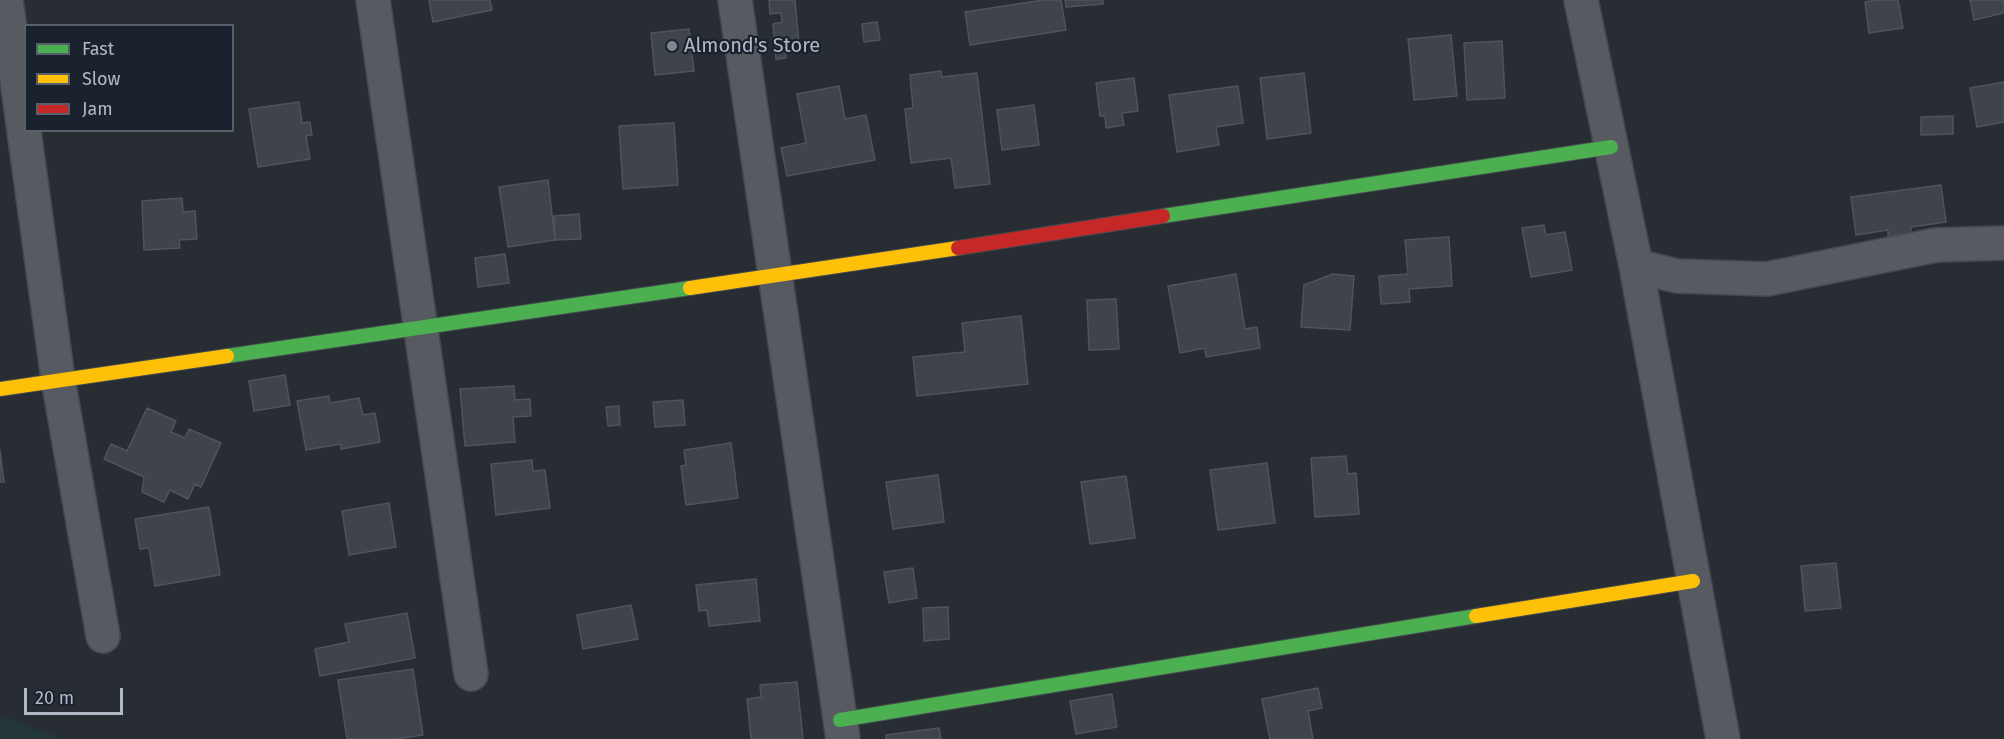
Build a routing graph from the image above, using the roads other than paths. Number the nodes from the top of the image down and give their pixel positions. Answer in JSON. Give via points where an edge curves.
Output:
{"nodes":[{"id":1,"x":6,"y":0,"type":"edge"},
{"id":2,"x":373,"y":0,"type":"edge"},
{"id":3,"x":735,"y":0,"type":"edge"},
{"id":4,"x":1581,"y":0,"type":"edge"},
{"id":5,"x":24,"y":131,"type":"edge"},
{"id":6,"x":24,"y":132,"type":"edge"},
{"id":7,"x":1611,"y":147,"type":"junction"},
{"id":8,"x":2004,"y":243,"type":"edge"},
{"id":9,"x":1636,"y":266,"type":"junction"},
{"id":10,"x":773,"y":276,"type":"junction"},
{"id":11,"x":422,"y":329,"type":"junction"},
{"id":12,"x":58,"y":379,"type":"junction"},
{"id":13,"x":0,"y":389,"type":"edge"},
{"id":14,"x":1693,"y":581,"type":"junction"},
{"id":15,"x":103,"y":636,"type":"dead end"},
{"id":16,"x":471,"y":674,"type":"dead end"},
{"id":17,"x":842,"y":730,"type":"edge"},
{"id":18,"x":1724,"y":739,"type":"edge"}],
"edges":[{"from":1,"to":5,"type":"street"},
{"from":2,"to":11,"type":"street"},
{"from":3,"to":10,"type":"street"},
{"from":4,"to":7,"type":"street"},
{"from":6,"to":12,"type":"street"},
{"from":7,"to":9,"type":"street"},
{"from":7,"to":10,"type":"street"},
{"from":8,"to":9,"type":"street","via":[[1936,245],[1767,279],[1677,276]]},
{"from":9,"to":14,"type":"street"},
{"from":10,"to":11,"type":"street"},
{"from":10,"to":17,"type":"street"},
{"from":11,"to":12,"type":"street"},
{"from":11,"to":16,"type":"street"},
{"from":12,"to":13,"type":"street"},
{"from":12,"to":15,"type":"street"},
{"from":14,"to":17,"type":"street"},
{"from":14,"to":18,"type":"street"}]}
